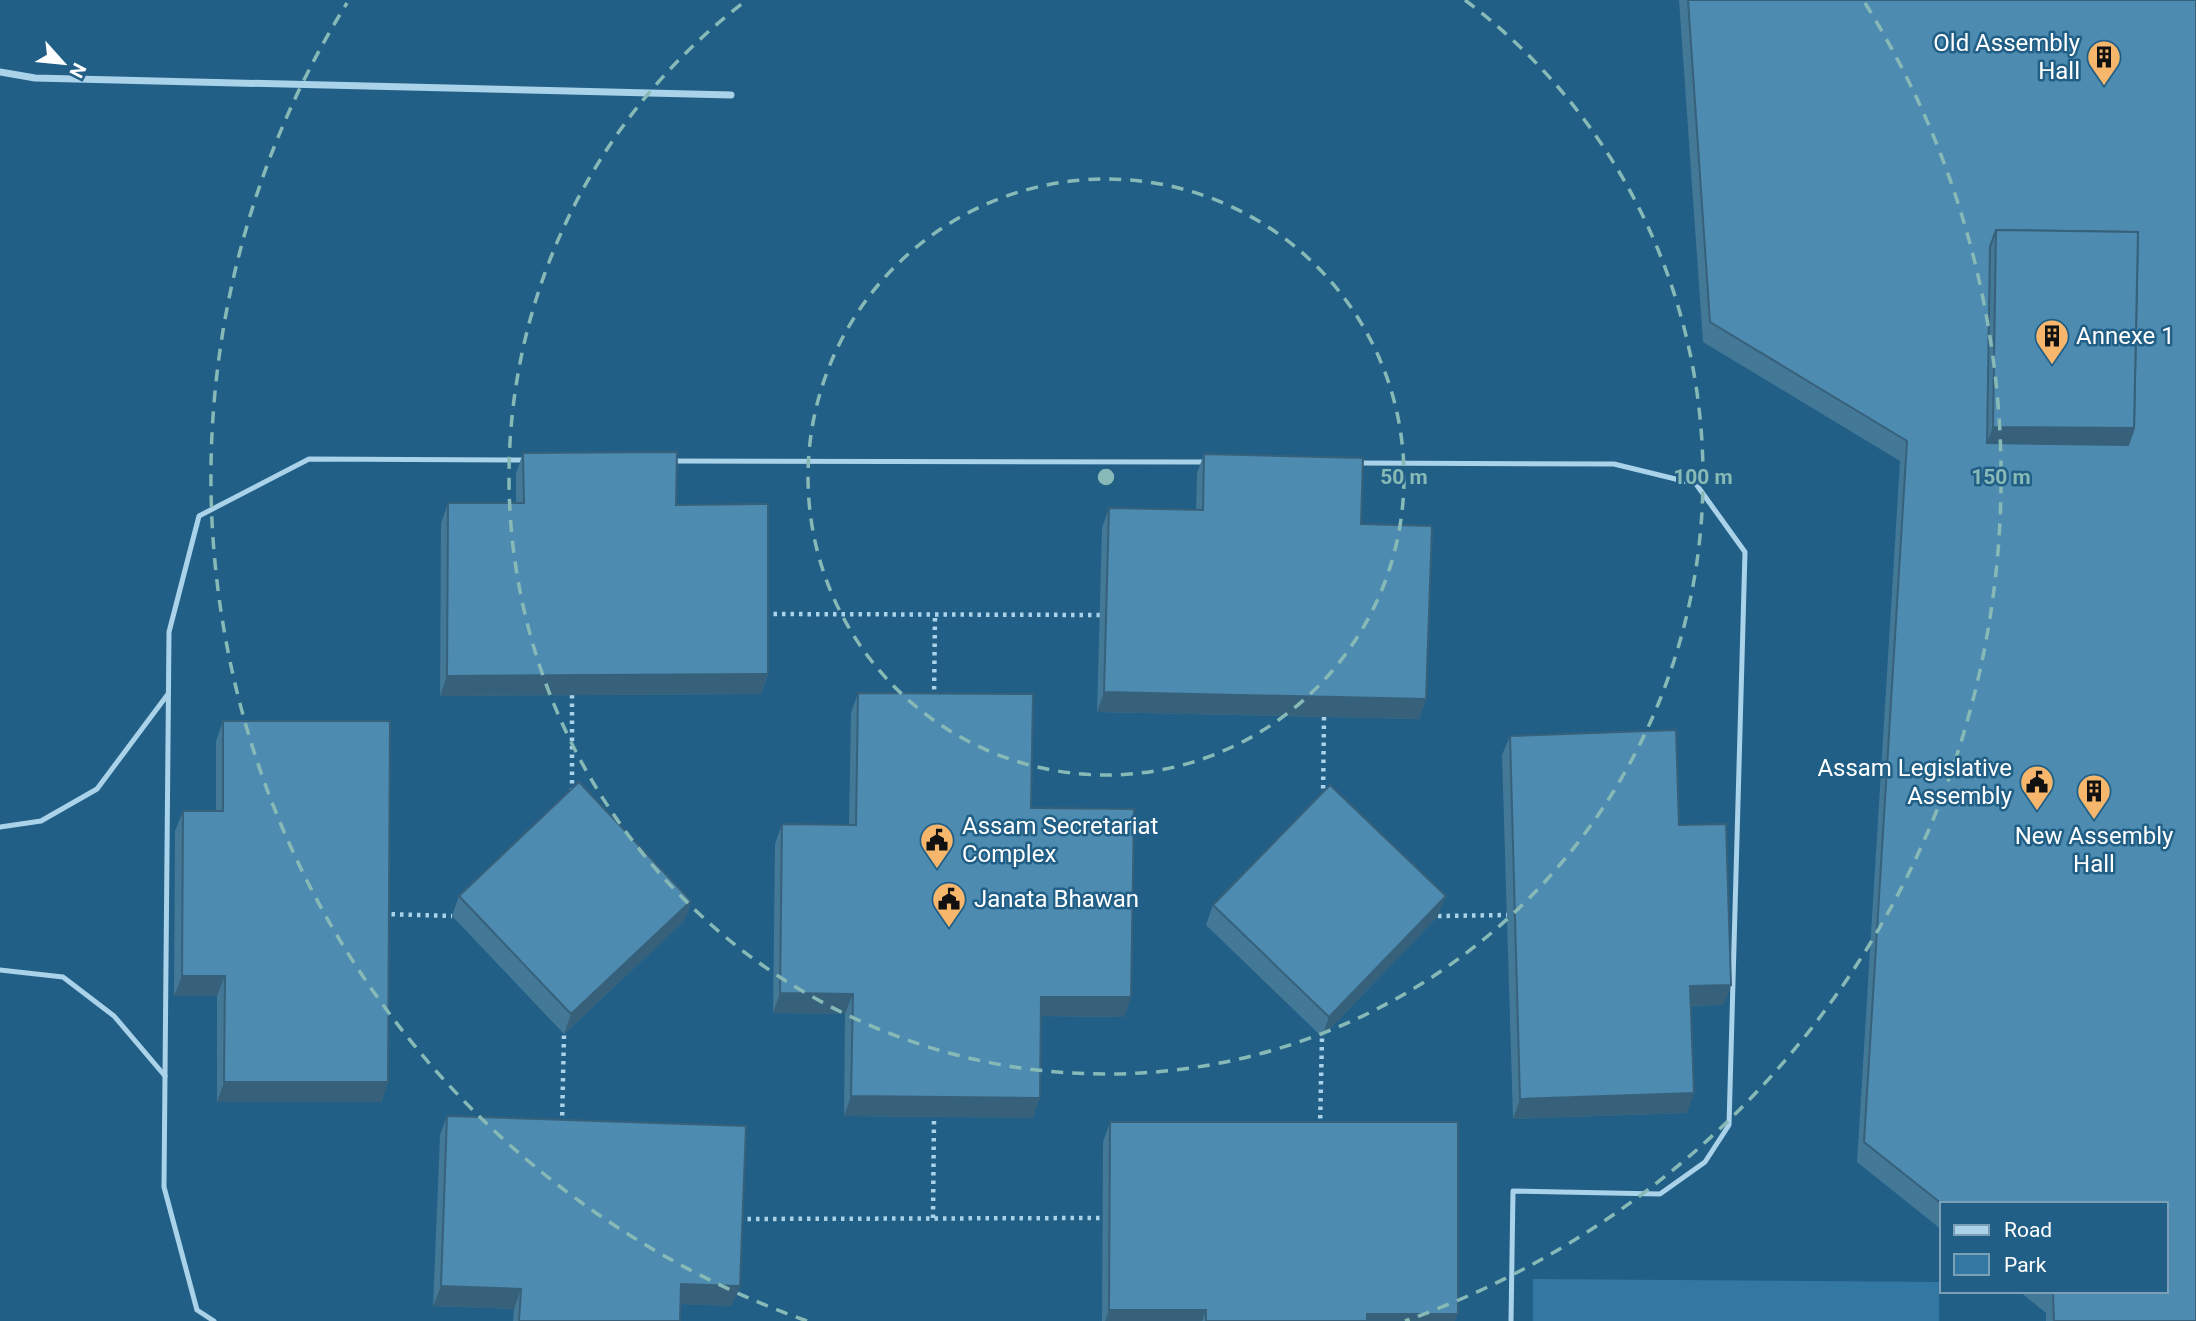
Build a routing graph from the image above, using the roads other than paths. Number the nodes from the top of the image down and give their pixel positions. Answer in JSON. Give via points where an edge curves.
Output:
{"nodes":[{"id":1,"x":0,"y":72,"type":"edge"},
{"id":2,"x":731,"y":95,"type":"dead end"},
{"id":3,"x":531,"y":460,"type":"edge"},
{"id":4,"x":656,"y":461,"type":"edge"},
{"id":5,"x":1211,"y":462,"type":"edge"},
{"id":6,"x":1350,"y":463,"type":"edge"},
{"id":7,"x":168,"y":694,"type":"junction"},
{"id":8,"x":0,"y":827,"type":"edge"},
{"id":9,"x":0,"y":970,"type":"edge"},
{"id":10,"x":165,"y":1076,"type":"junction"},
{"id":11,"x":215,"y":1321,"type":"edge"},
{"id":12,"x":1511,"y":1321,"type":"edge"}],
"edges":[{"from":1,"to":2,"type":"street","via":[[35,78]]},
{"from":3,"to":7,"type":"lane","via":[[309,460],[198,516],[169,632]]},
{"from":4,"to":5,"type":"lane"},
{"from":6,"to":12,"type":"lane","via":[[1614,464],[1696,484],[1745,552],[1729,1125],[1705,1162],[1660,1194],[1513,1191]]},
{"from":7,"to":8,"type":"lane","via":[[97,789],[41,821]]},
{"from":7,"to":10,"type":"lane"},
{"from":9,"to":10,"type":"lane","via":[[63,977],[114,1016]]},
{"from":10,"to":11,"type":"lane","via":[[164,1187],[197,1310]]}]}
